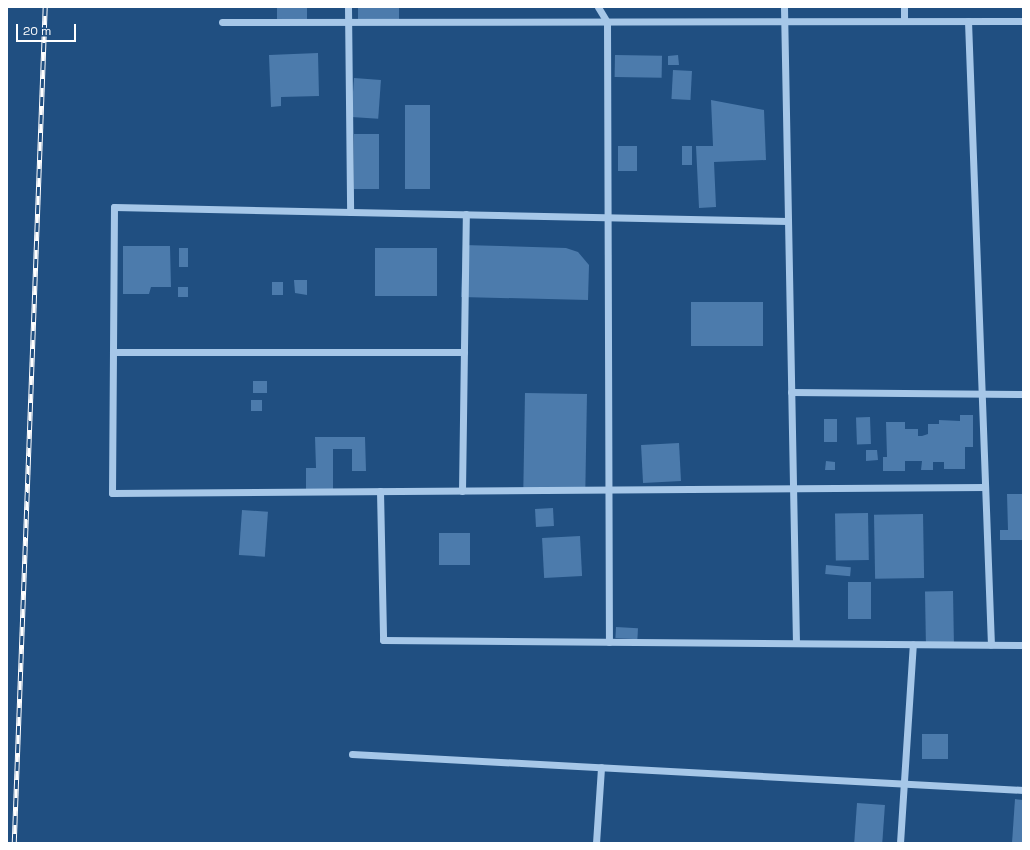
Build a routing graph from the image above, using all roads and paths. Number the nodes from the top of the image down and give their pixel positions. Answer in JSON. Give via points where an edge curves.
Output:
{"nodes":[{"id":1,"x":348,"y":7,"type":"edge"},
{"id":2,"x":598,"y":7,"type":"edge"},
{"id":3,"x":784,"y":7,"type":"edge"},
{"id":4,"x":904,"y":7,"type":"edge"},
{"id":5,"x":784,"y":21,"type":"junction"},
{"id":6,"x":904,"y":21,"type":"junction"},
{"id":7,"x":968,"y":21,"type":"junction"},
{"id":8,"x":1023,"y":21,"type":"edge"},
{"id":9,"x":222,"y":22,"type":"dead end"},
{"id":10,"x":348,"y":22,"type":"junction"},
{"id":11,"x":607,"y":22,"type":"junction"},
{"id":12,"x":350,"y":212,"type":"junction"},
{"id":13,"x":466,"y":214,"type":"junction"},
{"id":14,"x":608,"y":218,"type":"junction"},
{"id":15,"x":788,"y":221,"type":"junction"},
{"id":16,"x":113,"y":352,"type":"junction"},
{"id":17,"x":464,"y":352,"type":"junction"},
{"id":18,"x":791,"y":392,"type":"junction"},
{"id":19,"x":981,"y":394,"type":"junction"},
{"id":20,"x":1023,"y":394,"type":"edge"},
{"id":21,"x":985,"y":487,"type":"junction"},
{"id":22,"x":793,"y":488,"type":"junction"},
{"id":23,"x":608,"y":490,"type":"junction"},
{"id":24,"x":380,"y":491,"type":"junction"},
{"id":25,"x":462,"y":491,"type":"junction"},
{"id":26,"x":608,"y":642,"type":"junction"},
{"id":27,"x":796,"y":643,"type":"junction"},
{"id":28,"x":913,"y":644,"type":"junction"},
{"id":29,"x":990,"y":645,"type":"junction"},
{"id":30,"x":1023,"y":645,"type":"edge"},
{"id":31,"x":352,"y":754,"type":"dead end"},
{"id":32,"x":601,"y":767,"type":"junction"},
{"id":33,"x":904,"y":783,"type":"junction"},
{"id":34,"x":1023,"y":790,"type":"edge"},
{"id":35,"x":596,"y":843,"type":"edge"},
{"id":36,"x":900,"y":843,"type":"edge"}],
"edges":[{"from":1,"to":10,"type":"street"},
{"from":2,"to":11,"type":"street"},
{"from":3,"to":5,"type":"street"},
{"from":4,"to":6,"type":"street"},
{"from":5,"to":6,"type":"street"},
{"from":5,"to":11,"type":"street"},
{"from":5,"to":15,"type":"street"},
{"from":6,"to":7,"type":"street"},
{"from":7,"to":8,"type":"street"},
{"from":7,"to":19,"type":"street"},
{"from":9,"to":10,"type":"street"},
{"from":10,"to":11,"type":"street"},
{"from":10,"to":12,"type":"street"},
{"from":11,"to":14,"type":"street"},
{"from":12,"to":13,"type":"street"},
{"from":12,"to":16,"type":"street","via":[[114,207]]},
{"from":13,"to":14,"type":"street"},
{"from":13,"to":17,"type":"street"},
{"from":14,"to":15,"type":"street"},
{"from":14,"to":23,"type":"street"},
{"from":15,"to":18,"type":"street"},
{"from":16,"to":17,"type":"street"},
{"from":16,"to":24,"type":"street","via":[[112,493]]},
{"from":17,"to":25,"type":"street"},
{"from":18,"to":19,"type":"street"},
{"from":18,"to":22,"type":"street"},
{"from":19,"to":20,"type":"street"},
{"from":19,"to":21,"type":"street"},
{"from":21,"to":22,"type":"street"},
{"from":21,"to":29,"type":"street"},
{"from":22,"to":23,"type":"street"},
{"from":22,"to":27,"type":"street"},
{"from":23,"to":25,"type":"street"},
{"from":23,"to":26,"type":"street"},
{"from":24,"to":25,"type":"street"},
{"from":24,"to":26,"type":"street","via":[[383,640]]},
{"from":26,"to":27,"type":"street"},
{"from":27,"to":28,"type":"street"},
{"from":28,"to":29,"type":"street"},
{"from":28,"to":33,"type":"street"},
{"from":29,"to":30,"type":"street"},
{"from":31,"to":32,"type":"street"},
{"from":32,"to":33,"type":"street"},
{"from":32,"to":35,"type":"street"},
{"from":33,"to":34,"type":"street"},
{"from":33,"to":36,"type":"street"}]}
